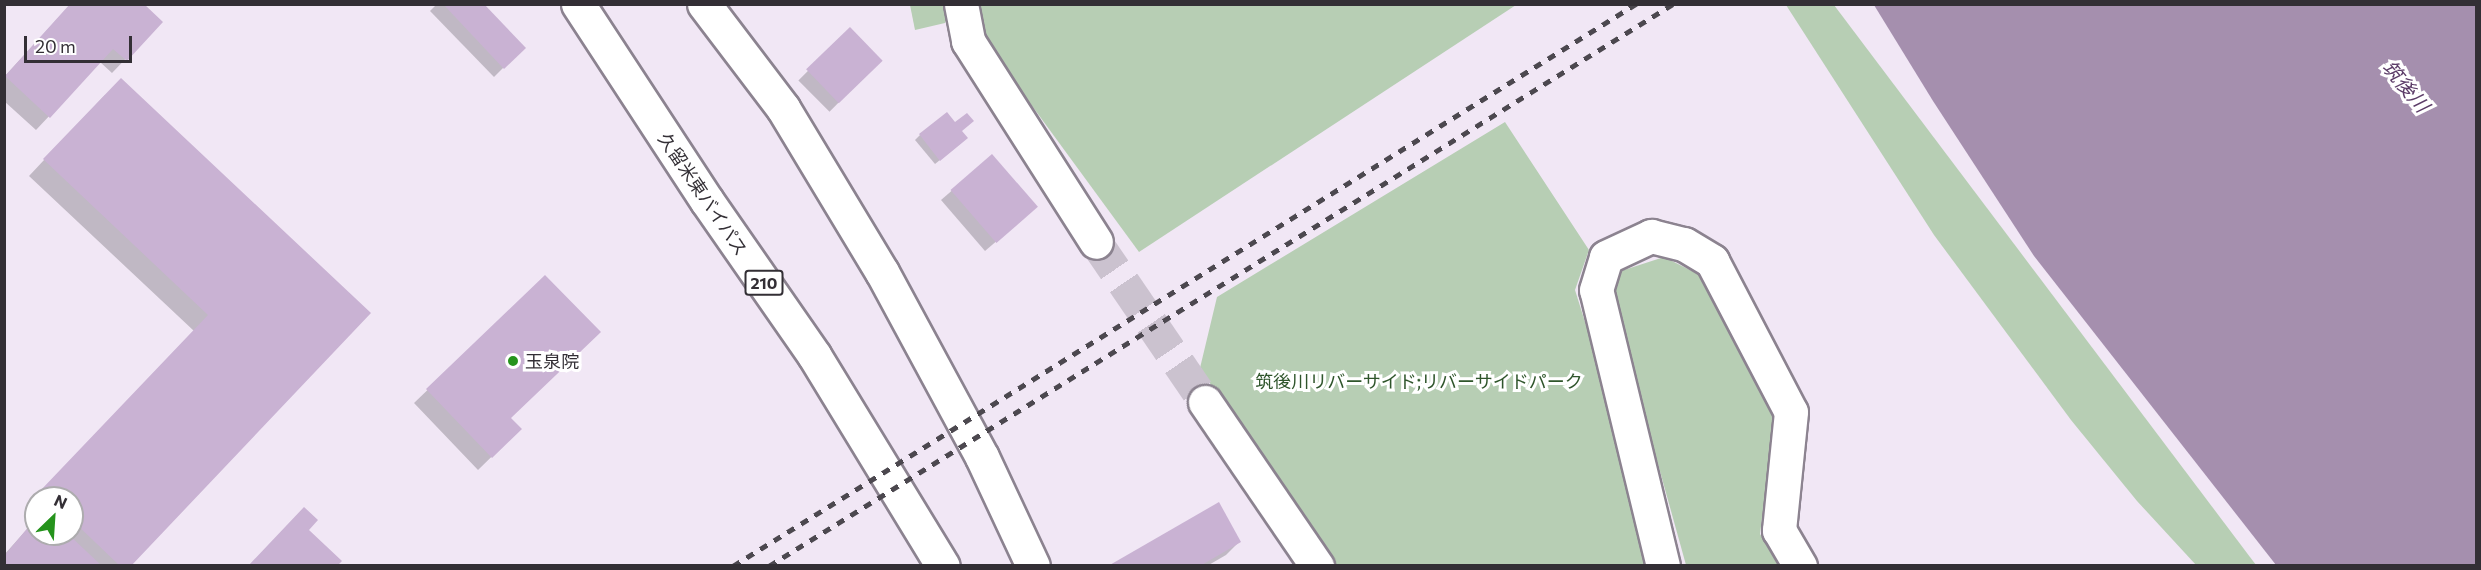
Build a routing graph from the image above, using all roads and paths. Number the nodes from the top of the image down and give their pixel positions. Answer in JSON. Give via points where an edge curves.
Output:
{"nodes":[{"id":1,"x":578,"y":4,"type":"edge"},
{"id":2,"x":704,"y":4,"type":"edge"},
{"id":3,"x":961,"y":4,"type":"edge"},
{"id":4,"x":1096,"y":242,"type":"tunnel mouth"},
{"id":5,"x":1205,"y":402,"type":"tunnel mouth"},
{"id":6,"x":943,"y":566,"type":"edge"},
{"id":7,"x":1034,"y":566,"type":"edge"},
{"id":8,"x":1317,"y":566,"type":"edge"},
{"id":9,"x":1663,"y":566,"type":"edge"},
{"id":10,"x":1800,"y":566,"type":"edge"}],
"edges":[{"from":1,"to":6,"type":"main road","name":"久留米東バイパス","number":"210","via":[[814,355]]},
{"from":2,"to":7,"type":"main road","via":[[783,108],[882,272],[982,457]]},
{"from":3,"to":4,"type":"main road","via":[[968,41]]},
{"from":5,"to":8,"type":"main road"},
{"from":9,"to":10,"type":"main road","via":[[1596,290],[1606,257],[1651,236],[1684,244],[1712,261],[1791,412],[1779,530]]}]}
